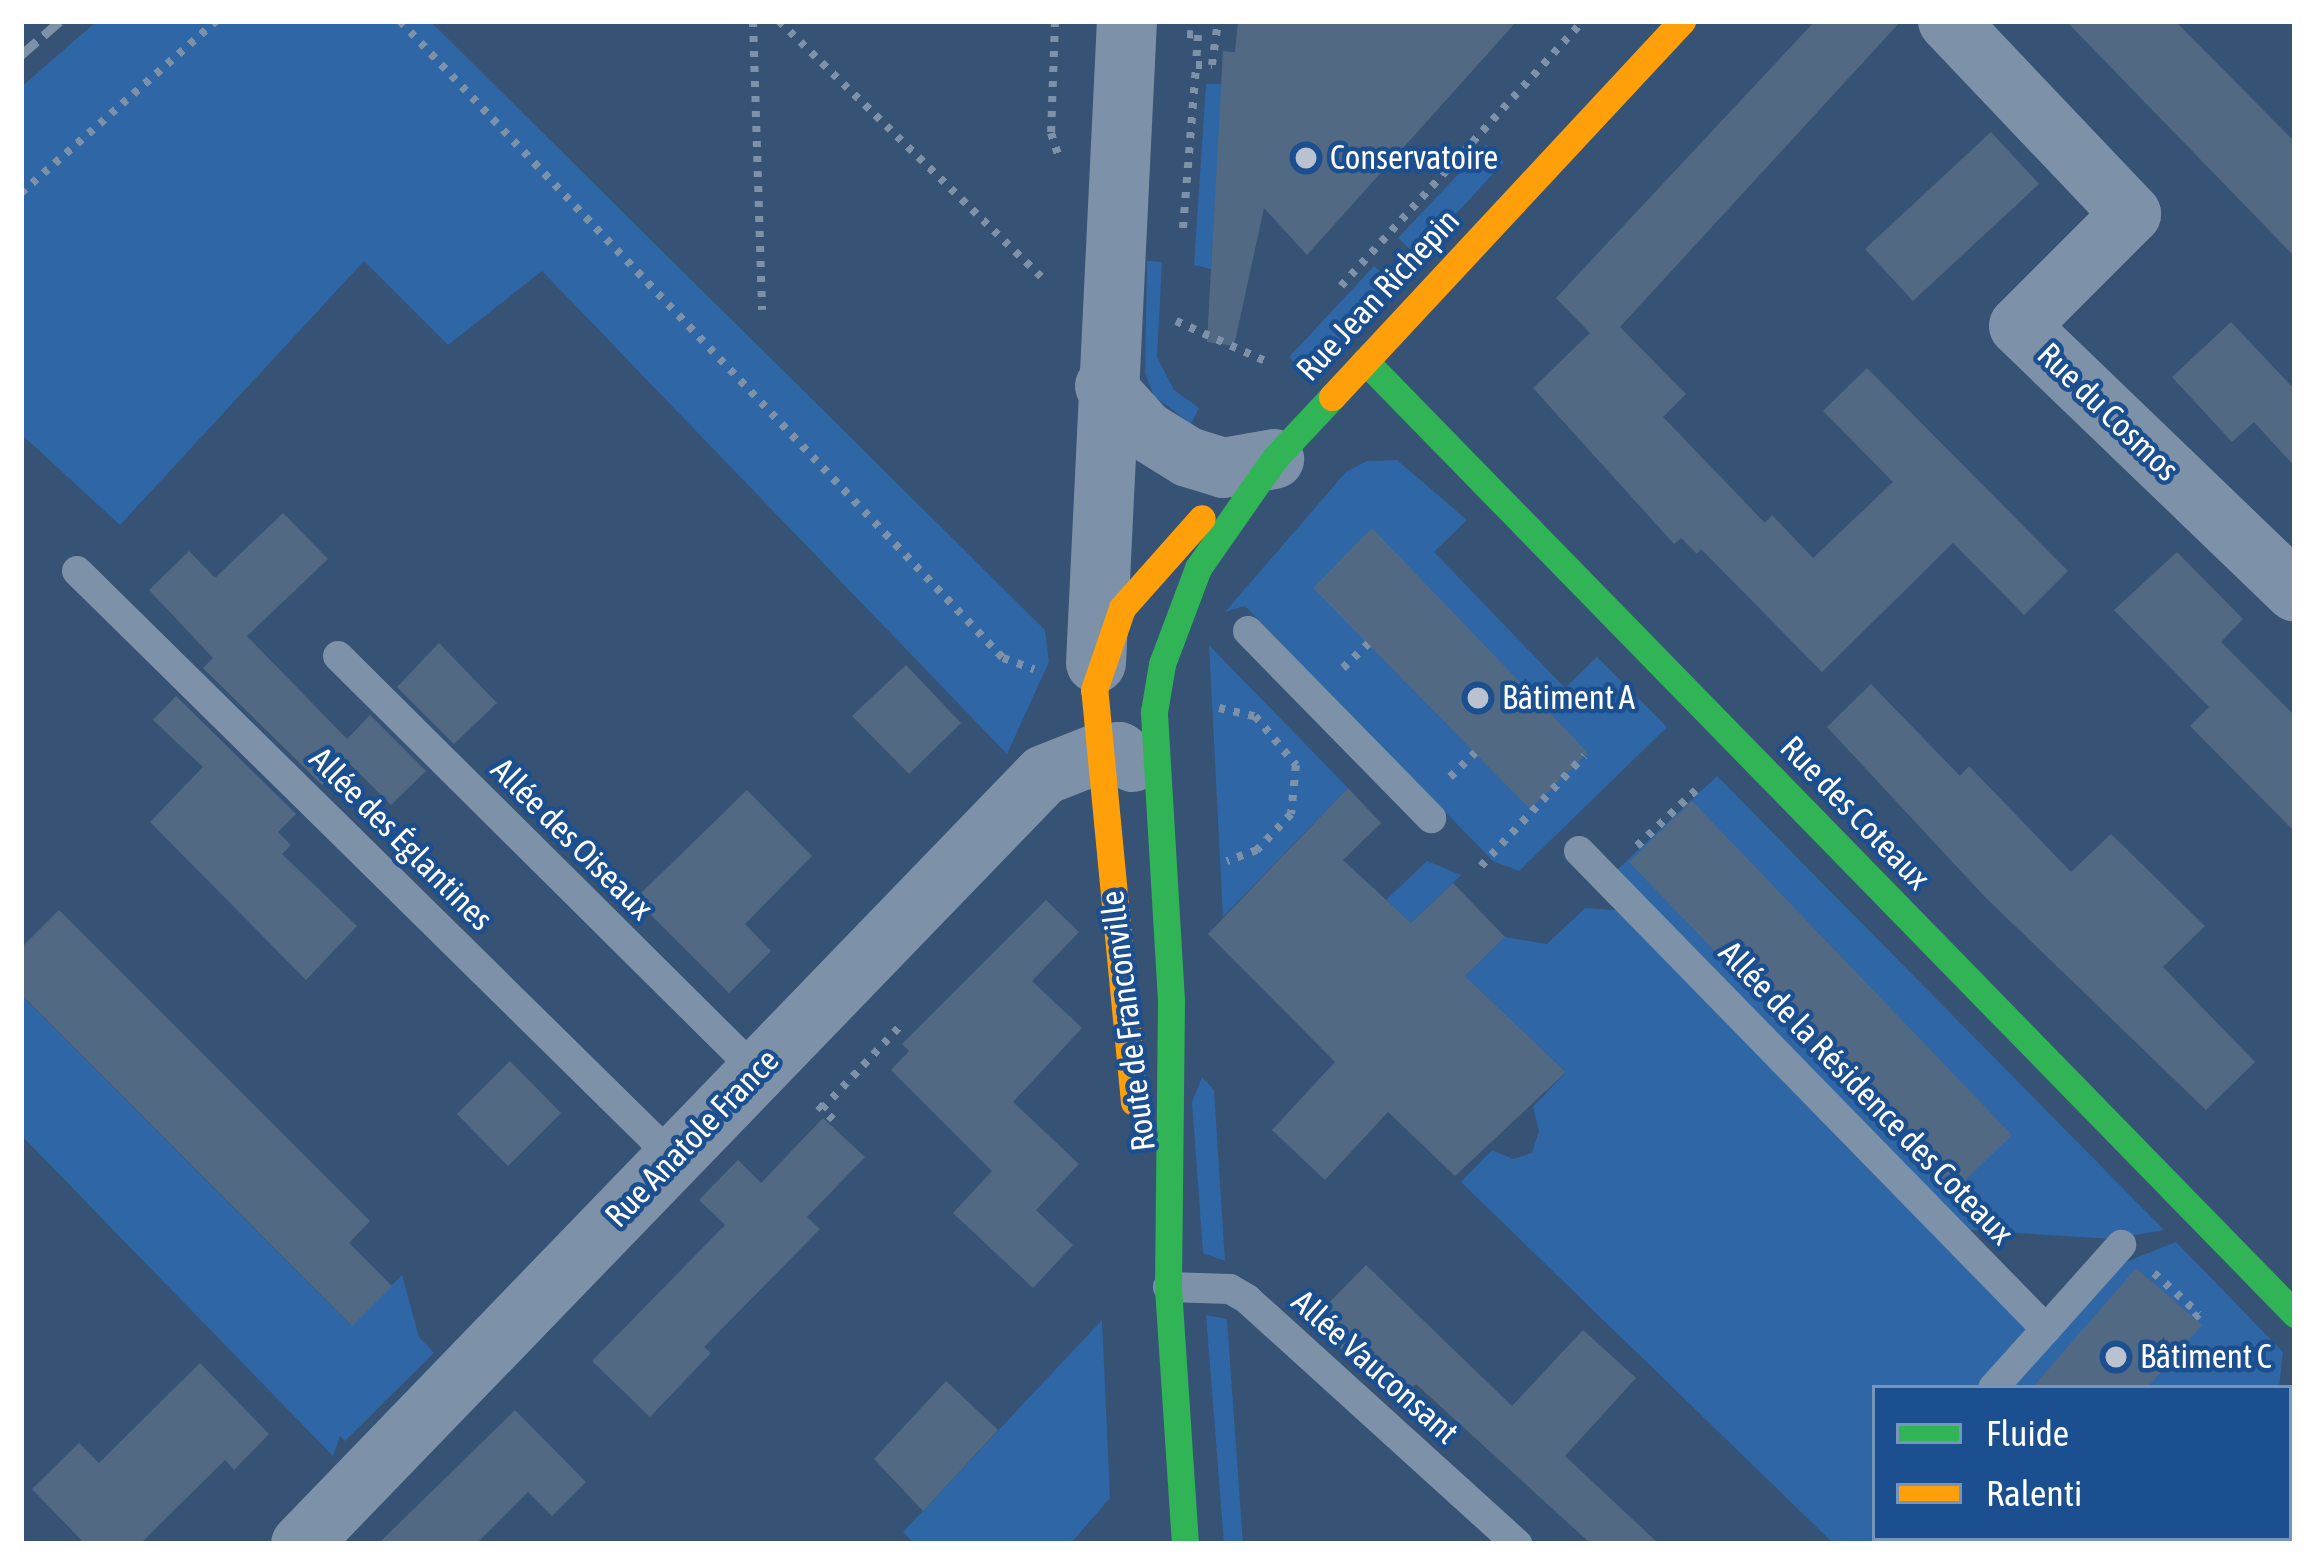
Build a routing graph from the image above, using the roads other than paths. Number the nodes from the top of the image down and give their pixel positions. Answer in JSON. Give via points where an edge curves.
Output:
{"nodes":[{"id":1,"x":1127,"y":21,"type":"edge"},
{"id":2,"x":1682,"y":21,"type":"edge"},
{"id":3,"x":1948,"y":21,"type":"edge"},
{"id":4,"x":1365,"y":361,"type":"junction"},
{"id":5,"x":1105,"y":386,"type":"junction"},
{"id":6,"x":1274,"y":459,"type":"junction"},
{"id":7,"x":77,"y":571,"type":"dead end"},
{"id":8,"x":2295,"y":592,"type":"edge"},
{"id":9,"x":1118,"y":617,"type":"junction"},
{"id":10,"x":1248,"y":632,"type":"dead end"},
{"id":11,"x":338,"y":656,"type":"dead end"},
{"id":12,"x":1162,"y":664,"type":"joint"},
{"id":13,"x":1129,"y":769,"type":"junction"},
{"id":14,"x":1431,"y":818,"type":"dead end"},
{"id":15,"x":1580,"y":850,"type":"dead end"},
{"id":16,"x":756,"y":1071,"type":"junction"},
{"id":17,"x":673,"y":1158,"type":"junction"},
{"id":18,"x":2121,"y":1245,"type":"road end"},
{"id":19,"x":1168,"y":1287,"type":"junction"},
{"id":20,"x":2295,"y":1313,"type":"edge"},
{"id":21,"x":2046,"y":1329,"type":"junction"},
{"id":22,"x":1996,"y":1385,"type":"edge"},
{"id":23,"x":301,"y":1544,"type":"edge"},
{"id":24,"x":1185,"y":1544,"type":"edge"},
{"id":25,"x":1516,"y":1544,"type":"edge"}],
"edges":[{"from":1,"to":5,"type":"street","name":"Route de Franconville"},
{"from":2,"to":4,"type":"main road","name":"Rue Jean Richepin"},
{"from":3,"to":8,"type":"street","name":"Rue du Cosmos","via":[[2131,214],[2019,326]]},
{"from":4,"to":6,"type":"main road","name":"Rue Jean Richepin"},
{"from":4,"to":20,"type":"main road","name":"Rue des Coteaux"},
{"from":5,"to":6,"type":"street","via":[[1146,430],[1188,457],[1223,468]]},
{"from":5,"to":9,"type":"street","name":"Route de Franconville"},
{"from":6,"to":9,"type":"main road","name":"Rue Jean Richepin","via":[[1235,508]]},
{"from":6,"to":9,"type":"main road","name":"Rue Jean Richepin","via":[[1202,517]]},
{"from":7,"to":17,"type":"lane","name":"Allée des Églantines"},
{"from":9,"to":12,"type":"main road","name":"Rue Jean Richepin"},
{"from":9,"to":13,"type":"street","name":"Route de Franconville"},
{"from":10,"to":14,"type":"lane"},
{"from":11,"to":16,"type":"lane","name":"Allée des Oiseaux"},
{"from":12,"to":13,"type":"main road","name":"Route de Franconville","via":[[1154,712]]},
{"from":13,"to":16,"type":"street","name":"Rue Anatole France","via":[[1054,767]]},
{"from":13,"to":19,"type":"main road","name":"Route de Franconville","via":[[1133,1099]]},
{"from":13,"to":19,"type":"main road","name":"Route de Franconville","via":[[1171,1000]]},
{"from":15,"to":21,"type":"lane","name":"Allée de la Résidence des Coteaux"},
{"from":16,"to":17,"type":"street","name":"Rue Anatole France"},
{"from":17,"to":23,"type":"street","name":"Rue Anatole France"},
{"from":18,"to":21,"type":"lane"},
{"from":19,"to":24,"type":"main road","name":"Route de Franconville"},
{"from":19,"to":25,"type":"lane","name":"Allée Vauconsant","via":[[1230,1289],[1246,1299]]},
{"from":21,"to":22,"type":"lane"}]}
